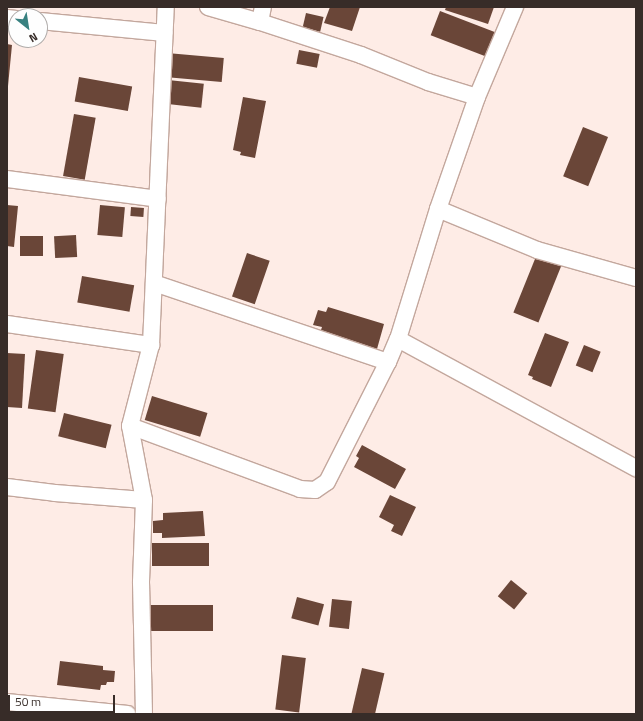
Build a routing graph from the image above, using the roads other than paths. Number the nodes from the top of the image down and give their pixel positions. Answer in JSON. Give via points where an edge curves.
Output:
{"nodes":[{"id":1,"x":166,"y":7,"type":"edge"},
{"id":2,"x":208,"y":7,"type":"edge"},
{"id":3,"x":515,"y":7,"type":"edge"},
{"id":4,"x":262,"y":15,"type":"edge"},
{"id":5,"x":48,"y":22,"type":"edge"},
{"id":6,"x":164,"y":34,"type":"junction"},
{"id":7,"x":477,"y":97,"type":"junction"},
{"id":8,"x":7,"y":179,"type":"edge"},
{"id":9,"x":158,"y":199,"type":"junction"},
{"id":10,"x":438,"y":209,"type":"junction"},
{"id":11,"x":636,"y":278,"type":"edge"},
{"id":12,"x":154,"y":284,"type":"junction"},
{"id":13,"x":7,"y":324,"type":"edge"},
{"id":14,"x":398,"y":339,"type":"junction"},
{"id":15,"x":151,"y":345,"type":"junction"},
{"id":16,"x":388,"y":362,"type":"junction"},
{"id":17,"x":130,"y":426,"type":"junction"},
{"id":18,"x":636,"y":468,"type":"edge"},
{"id":19,"x":7,"y":486,"type":"edge"},
{"id":20,"x":144,"y":500,"type":"junction"},
{"id":21,"x":7,"y":702,"type":"edge"},
{"id":22,"x":127,"y":714,"type":"edge"},
{"id":23,"x":144,"y":714,"type":"edge"}],
"edges":[{"from":1,"to":6,"type":"street"},
{"from":2,"to":4,"type":"street"},
{"from":3,"to":7,"type":"street"},
{"from":4,"to":7,"type":"street","via":[[428,82]]},
{"from":5,"to":6,"type":"street"},
{"from":6,"to":9,"type":"street"},
{"from":7,"to":10,"type":"street"},
{"from":8,"to":9,"type":"street"},
{"from":9,"to":12,"type":"street"},
{"from":10,"to":11,"type":"street","via":[[537,250]]},
{"from":10,"to":14,"type":"street"},
{"from":12,"to":15,"type":"street"},
{"from":12,"to":16,"type":"street"},
{"from":13,"to":15,"type":"street"},
{"from":14,"to":16,"type":"street"},
{"from":14,"to":18,"type":"street"},
{"from":15,"to":17,"type":"street"},
{"from":16,"to":17,"type":"street","via":[[327,482],[315,490],[300,489]]},
{"from":17,"to":20,"type":"street"},
{"from":19,"to":20,"type":"street","via":[[55,493]]},
{"from":20,"to":23,"type":"street","via":[[140,582]]},
{"from":21,"to":22,"type":"street"}]}
